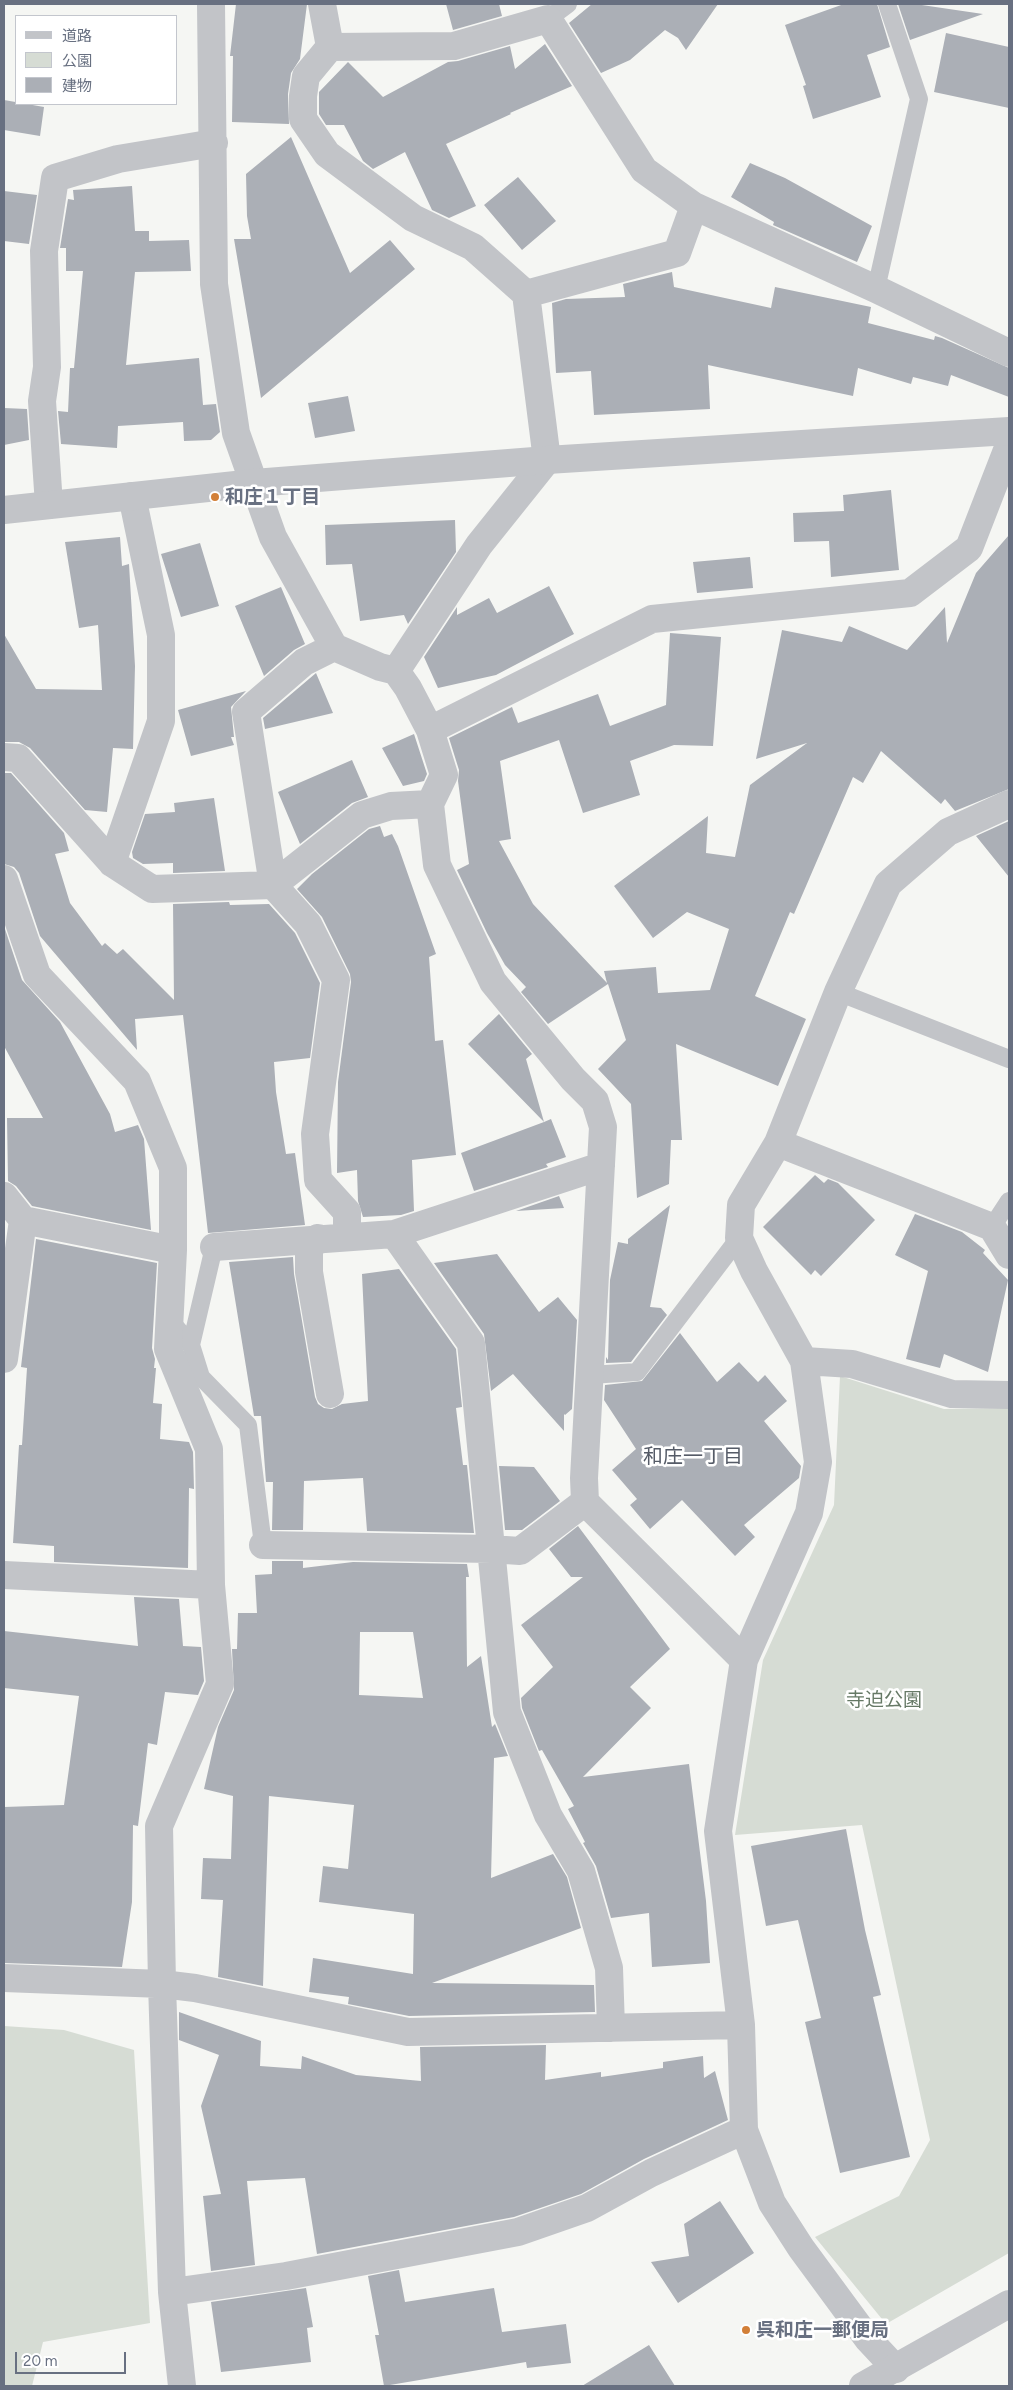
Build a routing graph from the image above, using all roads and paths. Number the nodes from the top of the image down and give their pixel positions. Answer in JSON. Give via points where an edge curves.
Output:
{"nodes":[{"id":1,"x":211,"y":4,"type":"edge"},
{"id":2,"x":322,"y":4,"type":"edge"},
{"id":3,"x":887,"y":4,"type":"edge"},
{"id":4,"x":558,"y":12,"type":"edge"},
{"id":5,"x":330,"y":47,"type":"junction"},
{"id":6,"x":214,"y":143,"type":"junction"},
{"id":7,"x":694,"y":206,"type":"junction"},
{"id":8,"x":876,"y":288,"type":"junction"},
{"id":9,"x":526,"y":294,"type":"junction"},
{"id":10,"x":1009,"y":353,"type":"edge"},
{"id":11,"x":1009,"y":431,"type":"edge"},
{"id":12,"x":1009,"y":445,"type":"edge"},
{"id":13,"x":547,"y":460,"type":"junction"},
{"id":14,"x":254,"y":483,"type":"junction"},
{"id":15,"x":132,"y":496,"type":"junction"},
{"id":16,"x":48,"y":504,"type":"junction"},
{"id":17,"x":4,"y":510,"type":"edge"},
{"id":18,"x":334,"y":648,"type":"junction"},
{"id":19,"x":396,"y":671,"type":"junction"},
{"id":20,"x":430,"y":730,"type":"junction"},
{"id":21,"x":4,"y":757,"type":"edge"},
{"id":22,"x":430,"y":804,"type":"junction"},
{"id":23,"x":1009,"y":804,"type":"edge"},
{"id":24,"x":112,"y":864,"type":"junction"},
{"id":25,"x":4,"y":879,"type":"edge"},
{"id":26,"x":273,"y":885,"type":"junction"},
{"id":27,"x":838,"y":992,"type":"junction"},
{"id":28,"x":1009,"y":1059,"type":"edge"},
{"id":29,"x":778,"y":1143,"type":"junction"},
{"id":30,"x":601,"y":1166,"type":"junction"},
{"id":31,"x":4,"y":1196,"type":"edge"},
{"id":32,"x":1009,"y":1201,"type":"edge"},
{"id":33,"x":23,"y":1220,"type":"junction"},
{"id":34,"x":992,"y":1227,"type":"junction"},
{"id":35,"x":394,"y":1234,"type":"junction"},
{"id":36,"x":347,"y":1236,"type":"junction"},
{"id":37,"x":318,"y":1238,"type":"junction"},
{"id":38,"x":739,"y":1238,"type":"junction"},
{"id":39,"x":214,"y":1247,"type":"joint"},
{"id":40,"x":173,"y":1250,"type":"junction"},
{"id":41,"x":1009,"y":1255,"type":"edge"},
{"id":42,"x":169,"y":1319,"type":"junction"},
{"id":43,"x":191,"y":1345,"type":"junction"},
{"id":44,"x":4,"y":1359,"type":"edge"},
{"id":45,"x":804,"y":1361,"type":"junction"},
{"id":46,"x":590,"y":1375,"type":"junction"},
{"id":47,"x":330,"y":1394,"type":"dead end"},
{"id":48,"x":1009,"y":1394,"type":"edge"},
{"id":49,"x":585,"y":1502,"type":"junction"},
{"id":50,"x":263,"y":1545,"type":"joint"},
{"id":51,"x":492,"y":1549,"type":"junction"},
{"id":52,"x":4,"y":1576,"type":"edge"},
{"id":53,"x":211,"y":1585,"type":"junction"},
{"id":54,"x":744,"y":1660,"type":"junction"},
{"id":55,"x":4,"y":1978,"type":"edge"},
{"id":56,"x":162,"y":1984,"type":"junction"},
{"id":57,"x":741,"y":2026,"type":"junction"},
{"id":58,"x":610,"y":2028,"type":"junction"},
{"id":59,"x":744,"y":2130,"type":"junction"},
{"id":60,"x":172,"y":2292,"type":"junction"},
{"id":61,"x":1009,"y":2304,"type":"edge"},
{"id":62,"x":896,"y":2369,"type":"junction"},
{"id":63,"x":182,"y":2386,"type":"edge"},
{"id":64,"x":864,"y":2386,"type":"edge"}],
"edges":[{"from":1,"to":6,"type":"street"},
{"from":2,"to":5,"type":"street"},
{"from":3,"to":8,"type":"lane","via":[[919,99]]},
{"from":4,"to":5,"type":"street","via":[[454,46]]},
{"from":4,"to":7,"type":"street","via":[[644,170]]},
{"from":5,"to":9,"type":"street","via":[[306,76],[303,96],[303,119],[327,154],[414,218],[473,247]]},
{"from":6,"to":14,"type":"street","via":[[214,284],[236,433]]},
{"from":6,"to":16,"type":"street","via":[[118,159],[55,178],[44,251],[47,367],[42,401]]},
{"from":7,"to":8,"type":"street"},
{"from":7,"to":9,"type":"street","via":[[677,253]]},
{"from":8,"to":10,"type":"street"},
{"from":9,"to":13,"type":"street"},
{"from":11,"to":13,"type":"street"},
{"from":12,"to":20,"type":"street","via":[[969,548],[910,593],[652,619]]},
{"from":13,"to":14,"type":"street"},
{"from":13,"to":19,"type":"street","via":[[479,545]]},
{"from":14,"to":15,"type":"street"},
{"from":14,"to":18,"type":"street","via":[[273,538]]},
{"from":15,"to":16,"type":"street"},
{"from":15,"to":24,"type":"street","via":[[161,635],[161,721]]},
{"from":16,"to":17,"type":"street"},
{"from":18,"to":19,"type":"street"},
{"from":18,"to":26,"type":"street","via":[[304,662],[246,712]]},
{"from":19,"to":20,"type":"street"},
{"from":20,"to":22,"type":"street","via":[[444,776]]},
{"from":21,"to":24,"type":"street","via":[[18,758]]},
{"from":22,"to":26,"type":"street","via":[[391,806],[362,815]]},
{"from":22,"to":30,"type":"street","via":[[437,865],[493,982],[594,1101],[603,1127]]},
{"from":23,"to":27,"type":"street","via":[[948,832],[888,884]]},
{"from":24,"to":26,"type":"street","via":[[152,889]]},
{"from":25,"to":40,"type":"street","via":[[37,975],[137,1081],[173,1168]]},
{"from":26,"to":36,"type":"street","via":[[308,924],[336,980],[315,1134],[318,1180],[347,1212]]},
{"from":27,"to":28,"type":"lane"},
{"from":27,"to":29,"type":"street"},
{"from":29,"to":34,"type":"street"},
{"from":29,"to":38,"type":"street","via":[[741,1205]]},
{"from":30,"to":35,"type":"street"},
{"from":30,"to":46,"type":"street"},
{"from":31,"to":33,"type":"street"},
{"from":32,"to":34,"type":"lane"},
{"from":33,"to":40,"type":"street"},
{"from":33,"to":44,"type":"street"},
{"from":34,"to":41,"type":"street"},
{"from":35,"to":36,"type":"street"},
{"from":35,"to":51,"type":"street","via":[[471,1343]]},
{"from":36,"to":37,"type":"street"},
{"from":37,"to":39,"type":"street"},
{"from":37,"to":47,"type":"street","via":[[309,1250],[309,1272]]},
{"from":38,"to":45,"type":"street"},
{"from":38,"to":46,"type":"lane","via":[[637,1372]]},
{"from":39,"to":43,"type":"lane"},
{"from":40,"to":42,"type":"street"},
{"from":42,"to":43,"type":"lane"},
{"from":42,"to":53,"type":"street","via":[[168,1349],[209,1449]]},
{"from":43,"to":50,"type":"lane","via":[[202,1377],[248,1425]]},
{"from":45,"to":48,"type":"street","via":[[852,1364],[952,1394]]},
{"from":45,"to":54,"type":"street","via":[[818,1462],[810,1513]]},
{"from":46,"to":49,"type":"street"},
{"from":49,"to":51,"type":"street","via":[[520,1551]]},
{"from":49,"to":54,"type":"street"},
{"from":50,"to":51,"type":"street"},
{"from":51,"to":58,"type":"street","via":[[507,1712],[548,1815],[581,1871],[609,1968]]},
{"from":52,"to":53,"type":"street"},
{"from":53,"to":56,"type":"street","via":[[220,1684],[160,1826]]},
{"from":54,"to":57,"type":"street","via":[[718,1830]]},
{"from":55,"to":56,"type":"street"},
{"from":56,"to":58,"type":"street","via":[[408,2032]]},
{"from":56,"to":60,"type":"street"},
{"from":57,"to":58,"type":"street"},
{"from":57,"to":59,"type":"street"},
{"from":59,"to":60,"type":"street","via":[[651,2173],[587,2208],[518,2232],[286,2276]]},
{"from":59,"to":62,"type":"street","via":[[772,2203],[868,2339]]},
{"from":60,"to":63,"type":"street"},
{"from":61,"to":62,"type":"street"},
{"from":62,"to":64,"type":"street"}]}
